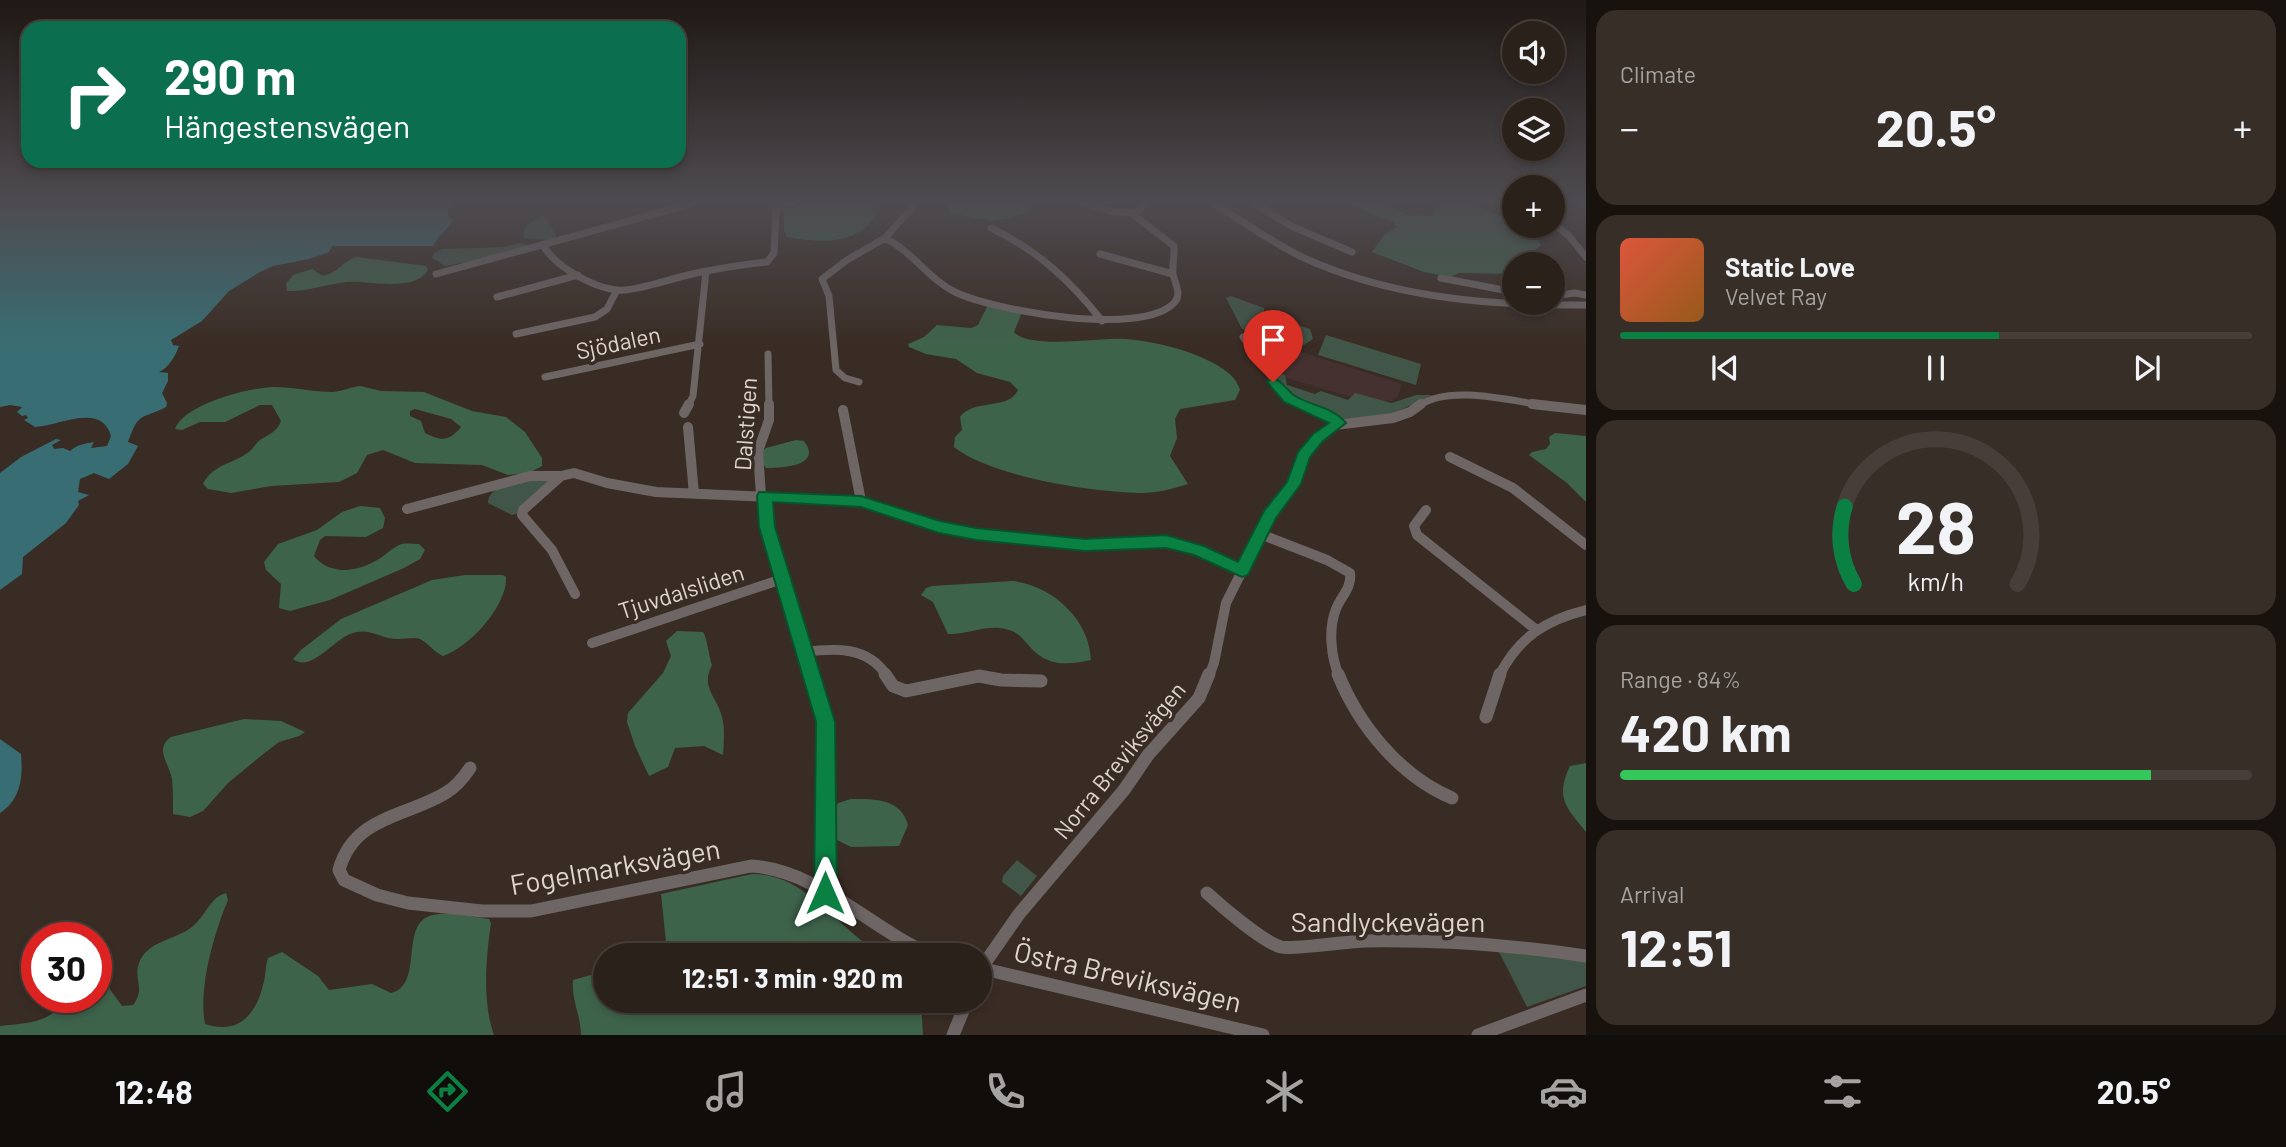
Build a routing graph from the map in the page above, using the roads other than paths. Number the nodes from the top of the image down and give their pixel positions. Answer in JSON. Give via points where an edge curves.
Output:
{"nodes":[{"id":1,"x":523,"y":250,"type":"edge"},
{"id":2,"x":546,"y":250,"type":"edge"},
{"id":3,"x":774,"y":250,"type":"edge"},
{"id":4,"x":864,"y":250,"type":"edge"},
{"id":5,"x":909,"y":250,"type":"edge"},
{"id":6,"x":1029,"y":250,"type":"edge"},
{"id":7,"x":1174,"y":250,"type":"edge"},
{"id":8,"x":1290,"y":250,"type":"edge"},
{"id":9,"x":1348,"y":250,"type":"edge"},
{"id":10,"x":1352,"y":252,"type":"dead end"},
{"id":11,"x":1100,"y":254,"type":"dead end"},
{"id":12,"x":706,"y":271,"type":"junction"},
{"id":13,"x":436,"y":274,"type":"dead end"},
{"id":14,"x":1173,"y":274,"type":"junction"},
{"id":15,"x":578,"y":275,"type":"junction"},
{"id":16,"x":1441,"y":278,"type":"dead end"},
{"id":17,"x":617,"y":290,"type":"junction"},
{"id":18,"x":1502,"y":290,"type":"edge"},
{"id":19,"x":1586,"y":295,"type":"edge"},
{"id":20,"x":1565,"y":296,"type":"edge"},
{"id":21,"x":497,"y":297,"type":"dead end"},
{"id":22,"x":1586,"y":305,"type":"edge"},
{"id":23,"x":1102,"y":321,"type":"junction"},
{"id":24,"x":516,"y":334,"type":"dead end"},
{"id":25,"x":1243,"y":337,"type":"dead end"},
{"id":26,"x":699,"y":344,"type":"junction"},
{"id":27,"x":768,"y":354,"type":"dead end"},
{"id":28,"x":545,"y":377,"type":"dead end"},
{"id":29,"x":859,"y":382,"type":"dead end"},
{"id":30,"x":844,"y":410,"type":"dead end"},
{"id":31,"x":1586,"y":410,"type":"edge"},
{"id":32,"x":684,"y":413,"type":"dead end"},
{"id":33,"x":1339,"y":423,"type":"junction"},
{"id":34,"x":688,"y":427,"type":"dead end"},
{"id":35,"x":1450,"y":457,"type":"dead end"},
{"id":36,"x":561,"y":476,"type":"junction"},
{"id":37,"x":694,"y":494,"type":"junction"},
{"id":38,"x":763,"y":496,"type":"junction"},
{"id":39,"x":861,"y":501,"type":"junction"},
{"id":40,"x":407,"y":509,"type":"dead end"},
{"id":41,"x":1426,"y":510,"type":"dead end"},
{"id":42,"x":1259,"y":534,"type":"junction"},
{"id":43,"x":1586,"y":545,"type":"edge"},
{"id":44,"x":1242,"y":571,"type":"junction"},
{"id":45,"x":782,"y":579,"type":"junction"},
{"id":46,"x":575,"y":594,"type":"dead end"},
{"id":47,"x":1586,"y":610,"type":"edge"},
{"id":48,"x":1534,"y":628,"type":"junction"},
{"id":49,"x":592,"y":643,"type":"dead end"},
{"id":50,"x":804,"y":652,"type":"junction"},
{"id":51,"x":1041,"y":681,"type":"dead end"},
{"id":52,"x":1486,"y":717,"type":"dead end"},
{"id":53,"x":471,"y":768,"type":"dead end"},
{"id":54,"x":1452,"y":798,"type":"dead end"},
{"id":55,"x":825,"y":893,"type":"junction"},
{"id":56,"x":1207,"y":893,"type":"dead end"},
{"id":57,"x":908,"y":943,"type":"edge"},
{"id":58,"x":992,"y":952,"type":"edge"},
{"id":59,"x":1586,"y":956,"type":"edge"},
{"id":60,"x":992,"y":972,"type":"edge"},
{"id":61,"x":1586,"y":995,"type":"edge"},
{"id":62,"x":962,"y":1013,"type":"edge"},
{"id":63,"x":953,"y":1035,"type":"edge"},
{"id":64,"x":1263,"y":1035,"type":"edge"},
{"id":65,"x":1478,"y":1035,"type":"edge"}],
"edges":[{"from":1,"to":13,"type":"street"},
{"from":2,"to":15,"type":"street"},
{"from":3,"to":12,"type":"street","via":[[769,261]]},
{"from":4,"to":29,"type":"street","via":[[821,281],[829,296],[836,370]]},
{"from":5,"to":23,"type":"street","via":[[959,294],[1070,319]]},
{"from":6,"to":23,"type":"street","via":[[1055,269]]},
{"from":7,"to":14,"type":"street"},
{"from":8,"to":22,"type":"street","via":[[1374,283],[1422,295],[1490,304]]},
{"from":9,"to":10,"type":"street"},
{"from":11,"to":14,"type":"street"},
{"from":12,"to":17,"type":"street"},
{"from":12,"to":26,"type":"street"},
{"from":14,"to":23,"type":"street","via":[[1178,293],[1171,306],[1137,318]]},
{"from":15,"to":17,"type":"street"},
{"from":15,"to":21,"type":"street"},
{"from":16,"to":18,"type":"street"},
{"from":17,"to":24,"type":"street","via":[[606,312],[597,316],[536,334]]},
{"from":19,"to":20,"type":"street"},
{"from":25,"to":33,"type":"street","via":[[1289,399]]},
{"from":26,"to":28,"type":"street","name":"Sjödalen"},
{"from":26,"to":32,"type":"street","via":[[693,396]]},
{"from":27,"to":38,"type":"street","name":"Dalstigen","via":[[769,420],[758,451]]},
{"from":30,"to":39,"type":"street"},
{"from":31,"to":33,"type":"street","via":[[1447,394],[1393,418]]},
{"from":33,"to":42,"type":"street","name":"Norra Breviksvägen","via":[[1310,447],[1294,484]]},
{"from":34,"to":37,"type":"street"},
{"from":35,"to":43,"type":"street","via":[[1513,488]]},
{"from":36,"to":37,"type":"street","via":[[574,473],[632,489]]},
{"from":36,"to":40,"type":"street","via":[[530,476]]},
{"from":36,"to":46,"type":"street","via":[[522,515],[552,550]]},
{"from":37,"to":38,"type":"street"},
{"from":38,"to":39,"type":"street"},
{"from":38,"to":45,"type":"street","name":"Dalstigen"},
{"from":39,"to":44,"type":"street","via":[[976,534],[1085,545],[1171,542]]},
{"from":41,"to":48,"type":"street","via":[[1414,526],[1417,535]]},
{"from":42,"to":44,"type":"street","name":"Norra Breviksvägen"},
{"from":42,"to":54,"type":"street","via":[[1328,559],[1350,573],[1350,586],[1334,617],[1336,676],[1353,706],[1401,764],[1430,790]]},
{"from":44,"to":58,"type":"street","name":"Norra Breviksvägen","via":[[1226,603],[1214,663],[1199,698],[1147,755],[1125,790]]},
{"from":45,"to":49,"type":"street","name":"Tjuvdalsliden"},
{"from":45,"to":50,"type":"street","name":"Dalstigen"},
{"from":47,"to":48,"type":"street"},
{"from":48,"to":52,"type":"street","via":[[1510,653]]},
{"from":50,"to":51,"type":"street","via":[[837,648],[864,655],[879,664],[894,686],[906,691],[979,676]]},
{"from":50,"to":55,"type":"street","name":"Dalstigen","via":[[827,730]]},
{"from":53,"to":55,"type":"street","name":"Fogelmarksvägen","via":[[443,795],[388,814],[370,826],[343,859],[339,870],[344,880],[393,900],[491,911],[546,909],[751,866],[785,869]]},
{"from":55,"to":57,"type":"street","name":"Fogelmarksvägen"},
{"from":56,"to":59,"type":"street","name":"Sandlyckevägen","via":[[1228,913],[1281,947],[1399,941],[1535,948]]},
{"from":60,"to":64,"type":"street","name":"Östra Breviksvägen"},
{"from":61,"to":65,"type":"street"},
{"from":62,"to":63,"type":"street"}]}
